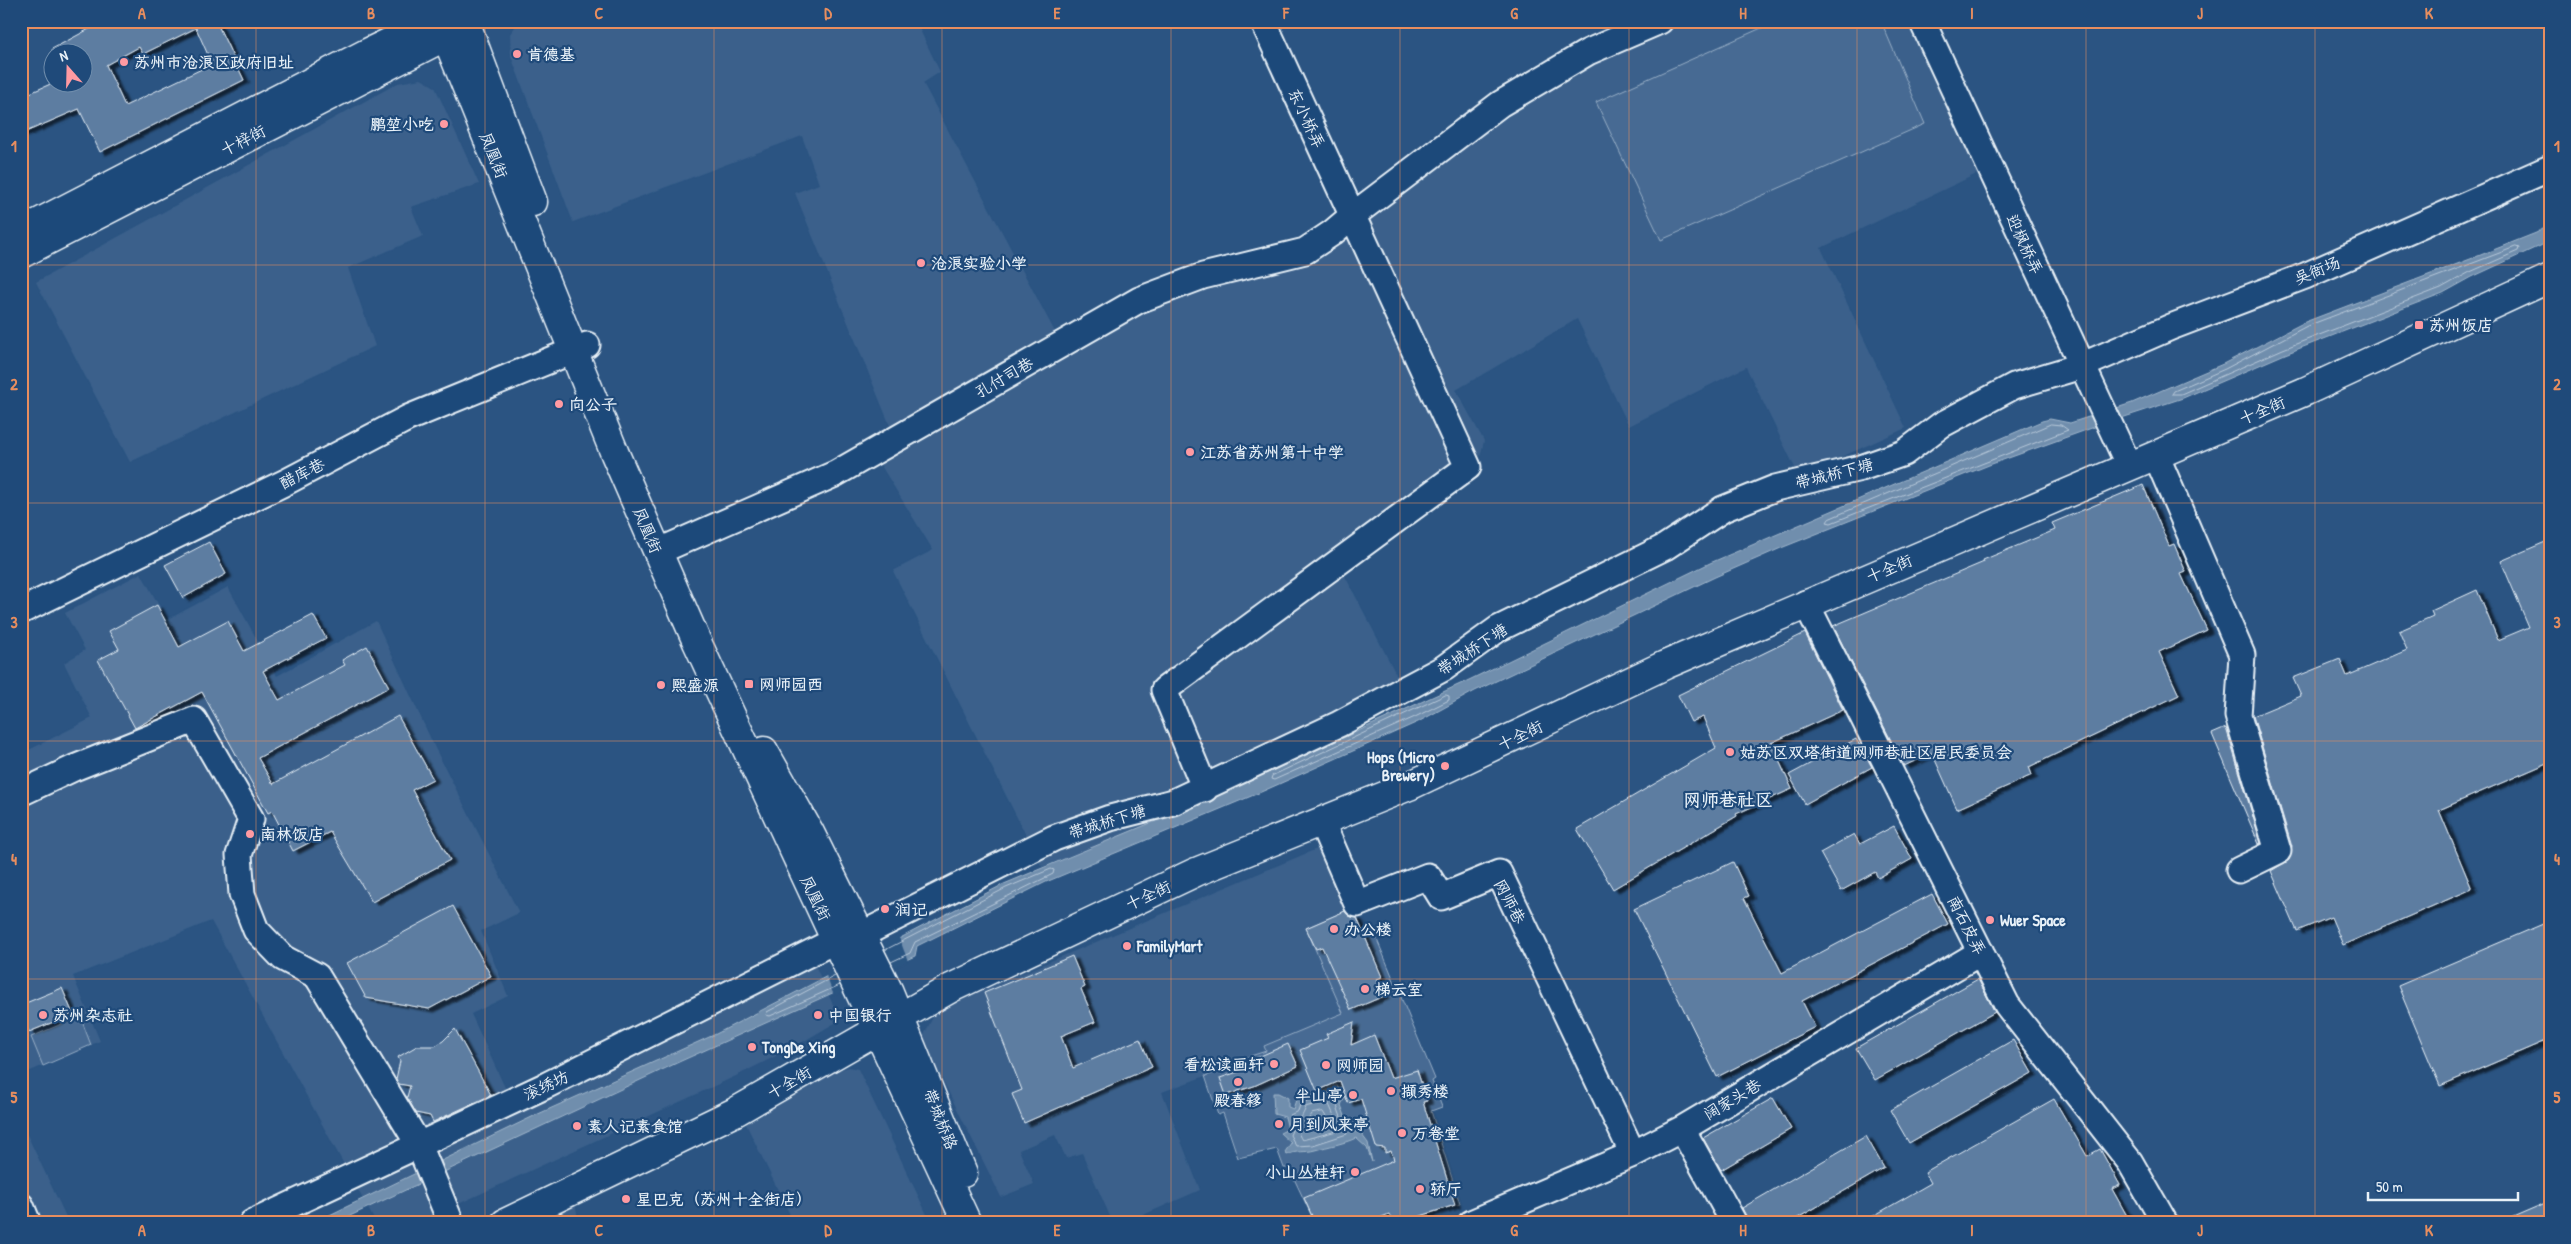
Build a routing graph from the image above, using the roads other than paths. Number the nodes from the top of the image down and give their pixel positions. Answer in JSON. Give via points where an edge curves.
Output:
{"nodes":[{"id":1,"x":1263,"y":21,"type":"edge"},
{"id":2,"x":1660,"y":21,"type":"edge"},
{"id":3,"x":1922,"y":21,"type":"edge"},
{"id":4,"x":449,"y":24,"type":"edge"},
{"id":5,"x":2550,"y":168,"type":"edge"},
{"id":6,"x":1352,"y":216,"type":"junction"},
{"id":7,"x":21,"y":232,"type":"edge"},
{"id":8,"x":21,"y":254,"type":"edge"},
{"id":9,"x":2550,"y":278,"type":"edge"},
{"id":10,"x":580,"y":348,"type":"junction"},
{"id":11,"x":2081,"y":366,"type":"junction"},
{"id":12,"x":2156,"y":455,"type":"junction"},
{"id":13,"x":2129,"y":466,"type":"junction"},
{"id":14,"x":664,"y":549,"type":"junction"},
{"id":15,"x":1806,"y":604,"type":"junction"},
{"id":16,"x":21,"y":611,"type":"edge"},
{"id":17,"x":1205,"y":789,"type":"junction"},
{"id":18,"x":21,"y":793,"type":"edge"},
{"id":19,"x":1322,"y":823,"type":"junction"},
{"id":20,"x":2239,"y":870,"type":"dead end"},
{"id":21,"x":848,"y":937,"type":"junction"},
{"id":22,"x":1980,"y":952,"type":"junction"},
{"id":23,"x":876,"y":996,"type":"junction"},
{"id":24,"x":900,"y":1016,"type":"junction"},
{"id":25,"x":876,"y":1030,"type":"junction"},
{"id":26,"x":1682,"y":1129,"type":"junction"},
{"id":27,"x":420,"y":1148,"type":"junction"},
{"id":28,"x":1633,"y":1154,"type":"junction"},
{"id":29,"x":21,"y":1206,"type":"edge"},
{"id":30,"x":1473,"y":1222,"type":"edge"},
{"id":31,"x":28,"y":1223,"type":"edge"},
{"id":32,"x":252,"y":1223,"type":"edge"},
{"id":33,"x":451,"y":1223,"type":"edge"},
{"id":34,"x":505,"y":1223,"type":"edge"},
{"id":35,"x":967,"y":1223,"type":"edge"},
{"id":36,"x":983,"y":1223,"type":"edge"},
{"id":37,"x":1734,"y":1223,"type":"edge"},
{"id":38,"x":2165,"y":1223,"type":"edge"}],
"edges":[{"from":1,"to":6,"type":"street","name":"东小桥弄"},
{"from":2,"to":6,"type":"street","name":"孔付司巷","via":[[1588,52],[1500,104]]},
{"from":3,"to":11,"type":"street","name":"迎枫桥弄"},
{"from":4,"to":7,"type":"main road","name":"十梓街","via":[[367,53]]},
{"from":4,"to":8,"type":"main road","name":"十梓街"},
{"from":4,"to":10,"type":"main road","name":"凤凰街"},
{"from":5,"to":11,"type":"street","name":"吴衙场","via":[[2305,276],[2171,327]]},
{"from":6,"to":14,"type":"street","name":"孔付司巷","via":[[1306,251],[1203,276],[1139,300],[835,474]]},
{"from":6,"to":17,"type":"street","name":"东小桥弄","via":[[1468,468],[1164,690]]},
{"from":9,"to":12,"type":"main road","name":"十全街","via":[[2372,361]]},
{"from":10,"to":14,"type":"main road","name":"凤凰街"},
{"from":10,"to":16,"type":"street","name":"醋库巷","via":[[408,418],[286,482]]},
{"from":11,"to":13,"type":"street","name":"迎枫桥弄"},
{"from":11,"to":17,"type":"street","name":"带城桥下塘","via":[[2014,386],[1941,425],[1904,453],[1861,468],[1775,488],[1723,509],[1665,547],[1498,629],[1444,668],[1339,724]]},
{"from":12,"to":13,"type":"main road","name":"十全街"},
{"from":12,"to":20,"type":"street","via":[[2242,655],[2238,716],[2278,852]]},
{"from":13,"to":15,"type":"main road","name":"十全街"},
{"from":14,"to":21,"type":"main road","name":"凤凰街","via":[[742,742]]},
{"from":15,"to":19,"type":"main road","name":"十全街"},
{"from":15,"to":22,"type":"street","name":"南石皮弄"},
{"from":17,"to":21,"type":"street","name":"带城桥下塘","via":[[1174,802],[1110,818],[1054,838]]},
{"from":18,"to":27,"type":"street","via":[[194,720],[251,819],[240,856],[242,894],[256,930],[283,958],[317,976]]},
{"from":19,"to":24,"type":"main road","name":"十全街","via":[[1196,872],[951,988]]},
{"from":19,"to":28,"type":"street","name":"网师巷","via":[[1357,904],[1428,876],[1440,897],[1498,873]]},
{"from":21,"to":23,"type":"main road","name":"凤凰街"},
{"from":21,"to":27,"type":"street","name":"滚绣坊"},
{"from":22,"to":26,"type":"street","name":"阔家头巷"},
{"from":22,"to":38,"type":"street","name":"南石皮弄","via":[[2007,1005],[2130,1162]]},
{"from":23,"to":24,"type":"main road","name":"凤凰街"},
{"from":23,"to":25,"type":"main road","name":"凤凰街"},
{"from":24,"to":25,"type":"main road","name":"十全街"},
{"from":24,"to":36,"type":"main road","name":"带城桥路"},
{"from":25,"to":34,"type":"main road","name":"十全街","via":[[735,1112]]},
{"from":25,"to":35,"type":"main road","name":"带城桥路"},
{"from":26,"to":28,"type":"street","name":"阔家头巷"},
{"from":26,"to":37,"type":"street"},
{"from":27,"to":32,"type":"street","name":"滚绣坊"},
{"from":27,"to":33,"type":"street"},
{"from":28,"to":30,"type":"street","name":"阔家头巷"},
{"from":29,"to":31,"type":"street"}]}
